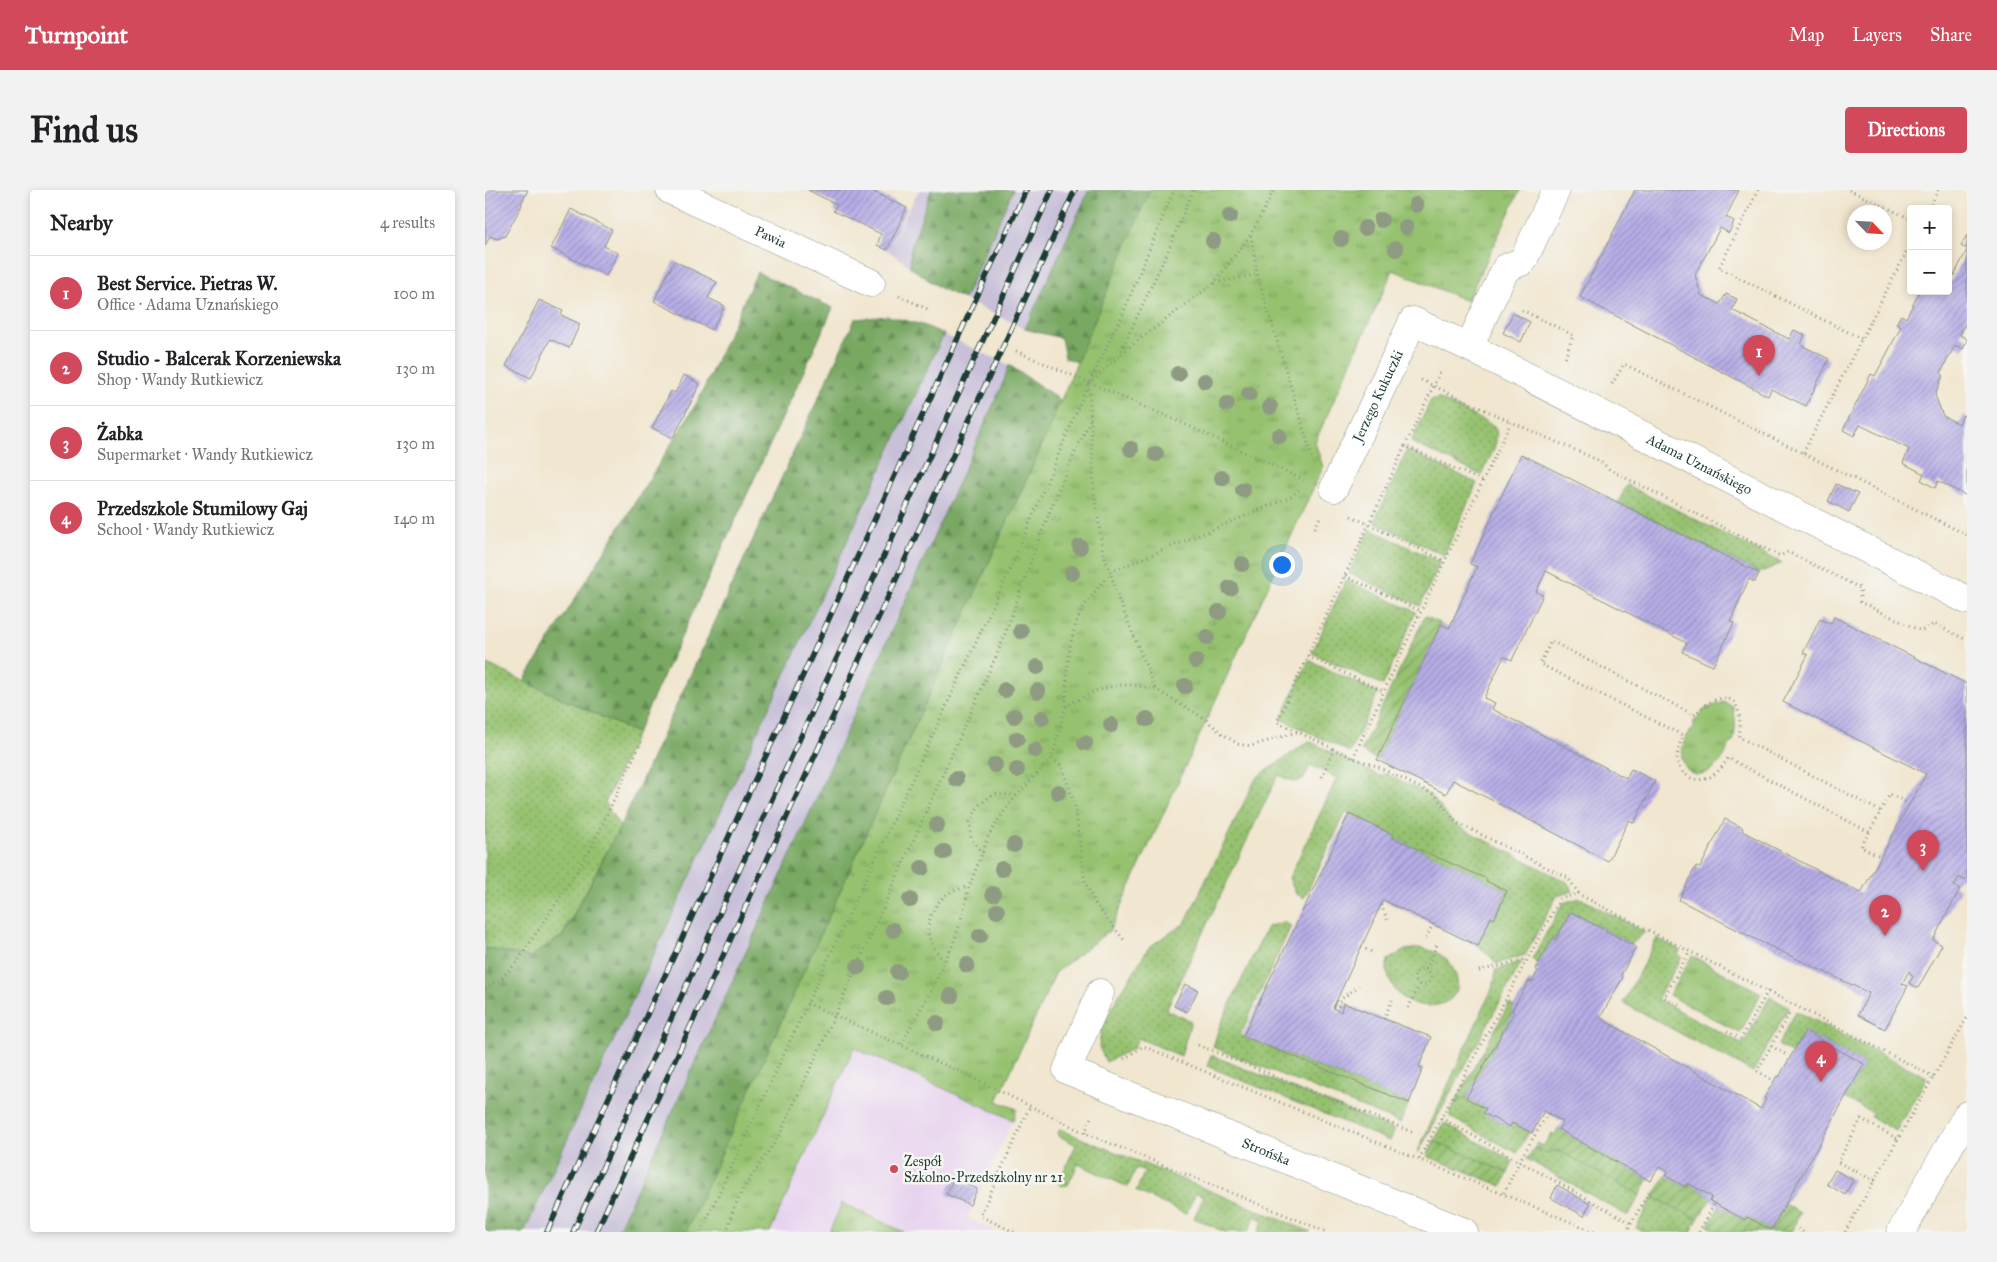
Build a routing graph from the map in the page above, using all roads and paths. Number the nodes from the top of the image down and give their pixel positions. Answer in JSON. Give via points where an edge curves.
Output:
{"nodes":[{"id":1,"x":671,"y":190,"type":"edge"},
{"id":2,"x":1175,"y":190,"type":"edge"},
{"id":3,"x":1193,"y":190,"type":"edge"},
{"id":4,"x":1274,"y":190,"type":"edge"},
{"id":5,"x":1556,"y":190,"type":"edge"},
{"id":6,"x":1758,"y":190,"type":"edge"},
{"id":7,"x":1849,"y":190,"type":"edge"},
{"id":8,"x":1938,"y":190,"type":"edge"},
{"id":9,"x":1931,"y":205,"type":"edge"},
{"id":10,"x":1907,"y":217,"type":"edge"},
{"id":11,"x":1251,"y":234,"type":"junction"},
{"id":12,"x":1908,"y":250,"type":"edge"},
{"id":13,"x":1257,"y":274,"type":"junction"},
{"id":14,"x":871,"y":283,"type":"dead end"},
{"id":15,"x":1214,"y":283,"type":"junction"},
{"id":16,"x":1493,"y":296,"type":"junction"},
{"id":17,"x":1431,"y":329,"type":"joint"},
{"id":18,"x":1862,"y":339,"type":"junction"},
{"id":19,"x":1469,"y":347,"type":"junction"},
{"id":20,"x":1016,"y":351,"type":"dead end"},
{"id":21,"x":1117,"y":358,"type":"junction"},
{"id":22,"x":1564,"y":361,"type":"dead end"},
{"id":23,"x":1391,"y":366,"type":"junction"},
{"id":24,"x":1089,"y":384,"type":"junction"},
{"id":25,"x":1611,"y":385,"type":"dead end"},
{"id":26,"x":1090,"y":420,"type":"junction"},
{"id":27,"x":1511,"y":422,"type":"junction"},
{"id":28,"x":1803,"y":453,"type":"junction"},
{"id":29,"x":1313,"y":463,"type":"dead end"},
{"id":30,"x":1482,"y":481,"type":"junction"},
{"id":31,"x":1334,"y":488,"type":"dead end"},
{"id":32,"x":1369,"y":524,"type":"junction"},
{"id":33,"x":1967,"y":535,"type":"edge"},
{"id":34,"x":1445,"y":561,"type":"junction"},
{"id":35,"x":1110,"y":572,"type":"junction"},
{"id":36,"x":1345,"y":576,"type":"junction"},
{"id":37,"x":1967,"y":600,"type":"edge"},
{"id":38,"x":1421,"y":611,"type":"junction"},
{"id":39,"x":1967,"y":640,"type":"edge"},
{"id":40,"x":1308,"y":656,"type":"junction"},
{"id":41,"x":1155,"y":689,"type":"junction"},
{"id":42,"x":1383,"y":691,"type":"junction"},
{"id":43,"x":1066,"y":706,"type":"junction"},
{"id":44,"x":1297,"y":732,"type":"junction"},
{"id":45,"x":641,"y":742,"type":"dead end"},
{"id":46,"x":1334,"y":749,"type":"junction"},
{"id":47,"x":1052,"y":758,"type":"junction"},
{"id":48,"x":1353,"y":758,"type":"junction"},
{"id":49,"x":1322,"y":777,"type":"dead end"},
{"id":50,"x":1017,"y":795,"type":"junction"},
{"id":51,"x":1906,"y":802,"type":"dead end"},
{"id":52,"x":1880,"y":812,"type":"junction"},
{"id":53,"x":1869,"y":832,"type":"junction"},
{"id":54,"x":983,"y":853,"type":"junction"},
{"id":55,"x":1878,"y":855,"type":"dead end"},
{"id":56,"x":969,"y":887,"type":"junction"},
{"id":57,"x":1579,"y":893,"type":"junction"},
{"id":58,"x":1381,"y":905,"type":"dead end"},
{"id":59,"x":1389,"y":922,"type":"dead end"},
{"id":60,"x":1433,"y":924,"type":"dead end"},
{"id":61,"x":1426,"y":938,"type":"dead end"},
{"id":62,"x":1125,"y":941,"type":"dead end"},
{"id":63,"x":1438,"y":943,"type":"dead end"},
{"id":64,"x":1361,"y":947,"type":"dead end"},
{"id":65,"x":1690,"y":951,"type":"junction"},
{"id":66,"x":1374,"y":953,"type":"dead end"},
{"id":67,"x":1527,"y":959,"type":"junction"},
{"id":68,"x":943,"y":962,"type":"junction"},
{"id":69,"x":1426,"y":969,"type":"junction"},
{"id":70,"x":1479,"y":971,"type":"dead end"},
{"id":71,"x":1420,"y":984,"type":"junction"},
{"id":72,"x":1359,"y":986,"type":"dead end"},
{"id":73,"x":485,"y":989,"type":"edge"},
{"id":74,"x":1768,"y":991,"type":"junction"},
{"id":75,"x":1100,"y":993,"type":"dead end"},
{"id":76,"x":1392,"y":1000,"type":"dead end"},
{"id":77,"x":807,"y":1003,"type":"junction"},
{"id":78,"x":1334,"y":1005,"type":"dead end"},
{"id":79,"x":1679,"y":1005,"type":"dead end"},
{"id":80,"x":1408,"y":1008,"type":"dead end"},
{"id":81,"x":1791,"y":1011,"type":"dead end"},
{"id":82,"x":835,"y":1015,"type":"junction"},
{"id":83,"x":1967,"y":1018,"type":"edge"},
{"id":84,"x":1384,"y":1019,"type":"dead end"},
{"id":85,"x":1727,"y":1030,"type":"dead end"},
{"id":86,"x":901,"y":1044,"type":"junction"},
{"id":87,"x":1198,"y":1045,"type":"dead end"},
{"id":88,"x":1771,"y":1046,"type":"junction"},
{"id":89,"x":1787,"y":1055,"type":"dead end"},
{"id":90,"x":1933,"y":1077,"type":"junction"},
{"id":91,"x":1771,"y":1080,"type":"dead end"},
{"id":92,"x":1103,"y":1084,"type":"junction"},
{"id":93,"x":1030,"y":1106,"type":"junction"},
{"id":94,"x":1548,"y":1113,"type":"dead end"},
{"id":95,"x":1967,"y":1115,"type":"edge"},
{"id":96,"x":1441,"y":1118,"type":"junction"},
{"id":97,"x":1412,"y":1132,"type":"dead end"},
{"id":98,"x":1085,"y":1133,"type":"junction"},
{"id":99,"x":1898,"y":1139,"type":"junction"},
{"id":100,"x":1419,"y":1159,"type":"junction"},
{"id":101,"x":1520,"y":1160,"type":"junction"},
{"id":102,"x":1875,"y":1181,"type":"junction"},
{"id":103,"x":1651,"y":1189,"type":"dead end"},
{"id":104,"x":1504,"y":1193,"type":"junction"},
{"id":105,"x":1715,"y":1203,"type":"dead end"},
{"id":106,"x":1631,"y":1223,"type":"junction"},
{"id":107,"x":1797,"y":1229,"type":"dead end"},
{"id":108,"x":701,"y":1232,"type":"edge"},
{"id":109,"x":727,"y":1232,"type":"edge"},
{"id":110,"x":1015,"y":1232,"type":"edge"},
{"id":111,"x":1327,"y":1232,"type":"edge"},
{"id":112,"x":1464,"y":1232,"type":"edge"},
{"id":113,"x":1595,"y":1232,"type":"edge"},
{"id":114,"x":1626,"y":1232,"type":"edge"},
{"id":115,"x":1699,"y":1232,"type":"edge"},
{"id":116,"x":1803,"y":1232,"type":"edge"},
{"id":117,"x":1845,"y":1232,"type":"edge"},
{"id":118,"x":1901,"y":1232,"type":"edge"}],
"edges":[{"from":1,"to":14,"type":"street","name":"Pawia"},
{"from":2,"to":24,"type":"path"},
{"from":3,"to":21,"type":"path"},
{"from":4,"to":11,"type":"path"},
{"from":5,"to":16,"type":"street","via":[[1523,261],[1506,268]]},
{"from":6,"to":18,"type":"path","via":[[1719,268]]},
{"from":7,"to":10,"type":"path"},
{"from":8,"to":9,"type":"path"},
{"from":11,"to":13,"type":"path"},
{"from":11,"to":15,"type":"path"},
{"from":12,"to":18,"type":"path"},
{"from":13,"to":15,"type":"path"},
{"from":13,"to":29,"type":"path"},
{"from":15,"to":21,"type":"path"},
{"from":16,"to":19,"type":"street"},
{"from":16,"to":22,"type":"path","via":[[1573,334]]},
{"from":17,"to":19,"type":"street","name":"Adama Uznańskiego"},
{"from":17,"to":23,"type":"street","name":"Jerzego Kukuczki","via":[[1413,321]]},
{"from":18,"to":28,"type":"path"},
{"from":19,"to":37,"type":"street","name":"Adama Uznańskiego"},
{"from":20,"to":24,"type":"path"},
{"from":21,"to":24,"type":"path"},
{"from":23,"to":27,"type":"path"},
{"from":23,"to":31,"type":"street","name":"Jerzego Kukuczki"},
{"from":24,"to":26,"type":"path"},
{"from":24,"to":35,"type":"path","via":[[1180,422],[1307,482],[1292,496]]},
{"from":24,"to":77,"type":"path","via":[[1011,567]]},
{"from":25,"to":28,"type":"path","via":[[1624,364]]},
{"from":26,"to":35,"type":"path","via":[[1094,490],[1103,553]]},
{"from":26,"to":82,"type":"path","via":[[1040,536],[1001,645]]},
{"from":27,"to":30,"type":"path"},
{"from":27,"to":39,"type":"path","via":[[1600,461],[1609,470],[1780,556],[1788,552],[1860,588],[1860,602],[1921,631],[1934,624]]},
{"from":28,"to":33,"type":"path"},
{"from":30,"to":32,"type":"path","via":[[1405,446]]},
{"from":30,"to":34,"type":"path"},
{"from":32,"to":34,"type":"path"},
{"from":32,"to":36,"type":"path"},
{"from":34,"to":38,"type":"path"},
{"from":35,"to":41,"type":"path"},
{"from":35,"to":43,"type":"path","via":[[1077,620],[1067,664]]},
{"from":36,"to":38,"type":"path"},
{"from":36,"to":40,"type":"path"},
{"from":38,"to":42,"type":"path"},
{"from":40,"to":42,"type":"path"},
{"from":40,"to":44,"type":"path","via":[[1277,722]]},
{"from":41,"to":43,"type":"path","via":[[1119,685],[1095,690]]},
{"from":41,"to":44,"type":"path","via":[[1204,718],[1238,744],[1251,746]]},
{"from":42,"to":48,"type":"path"},
{"from":43,"to":47,"type":"path"},
{"from":44,"to":46,"type":"path"},
{"from":45,"to":73,"type":"path","via":[[591,848],[567,889],[517,962],[502,978]]},
{"from":46,"to":48,"type":"path"},
{"from":46,"to":49,"type":"path"},
{"from":47,"to":50,"type":"path"},
{"from":47,"to":62,"type":"path","via":[[1062,766],[1075,806],[1085,882],[1096,905]]},
{"from":48,"to":57,"type":"path","via":[[1435,795],[1456,822],[1568,878]]},
{"from":50,"to":54,"type":"path","via":[[989,835]]},
{"from":50,"to":54,"type":"path","via":[[994,794],[979,805],[970,822],[971,839]]},
{"from":51,"to":52,"type":"path","via":[[1890,794]]},
{"from":52,"to":53,"type":"path"},
{"from":52,"to":53,"type":"path","via":[[1739,737],[1741,723],[1733,701],[1718,699],[1695,715],[1551,641],[1540,664],[1682,735],[1677,758],[1683,773],[1691,778],[1705,779],[1720,770],[1728,758]]},
{"from":53,"to":55,"type":"path","via":[[1861,847]]},
{"from":54,"to":56,"type":"path"},
{"from":56,"to":68,"type":"path","via":[[960,924]]},
{"from":56,"to":68,"type":"path","via":[[952,891],[937,904],[929,918],[929,934]]},
{"from":57,"to":65,"type":"path"},
{"from":57,"to":67,"type":"path","via":[[1560,899]]},
{"from":58,"to":59,"type":"path"},
{"from":60,"to":61,"type":"path"},
{"from":63,"to":69,"type":"path"},
{"from":64,"to":66,"type":"path"},
{"from":65,"to":74,"type":"path"},
{"from":65,"to":79,"type":"path","via":[[1664,997]]},
{"from":67,"to":70,"type":"path"},
{"from":67,"to":96,"type":"path"},
{"from":68,"to":86,"type":"path"},
{"from":69,"to":71,"type":"path","via":[[1430,980]]},
{"from":69,"to":71,"type":"path","via":[[1415,974],[1415,980]]},
{"from":71,"to":80,"type":"path"},
{"from":72,"to":78,"type":"path","via":[[1341,999],[1338,1007]]},
{"from":74,"to":85,"type":"path","via":[[1741,1039]]},
{"from":74,"to":90,"type":"path"},
{"from":75,"to":92,"type":"street","name":"Strońska","via":[[1067,1070]]},
{"from":76,"to":84,"type":"path"},
{"from":77,"to":82,"type":"path"},
{"from":77,"to":108,"type":"path"},
{"from":81,"to":88,"type":"path"},
{"from":82,"to":86,"type":"path"},
{"from":82,"to":109,"type":"path","via":[[779,1136],[743,1189]]},
{"from":83,"to":90,"type":"path"},
{"from":86,"to":93,"type":"path"},
{"from":87,"to":97,"type":"path"},
{"from":88,"to":89,"type":"path"},
{"from":88,"to":91,"type":"path","via":[[1757,1071]]},
{"from":90,"to":99,"type":"path"},
{"from":92,"to":98,"type":"path"},
{"from":92,"to":100,"type":"path","via":[[1112,1068],[1143,1046]]},
{"from":92,"to":112,"type":"street","name":"Strońska"},
{"from":93,"to":98,"type":"path"},
{"from":93,"to":110,"type":"path","via":[[980,1216]]},
{"from":94,"to":101,"type":"path"},
{"from":95,"to":118,"type":"street"},
{"from":96,"to":100,"type":"path"},
{"from":96,"to":101,"type":"path"},
{"from":98,"to":111,"type":"path"},
{"from":99,"to":102,"type":"path"},
{"from":99,"to":102,"type":"path","via":[[1861,1118],[1838,1162]]},
{"from":100,"to":104,"type":"path"},
{"from":101,"to":104,"type":"path"},
{"from":101,"to":106,"type":"path"},
{"from":102,"to":117,"type":"path"},
{"from":103,"to":106,"type":"path"},
{"from":104,"to":113,"type":"path"},
{"from":105,"to":115,"type":"path"},
{"from":106,"to":114,"type":"path"},
{"from":107,"to":116,"type":"path"}]}
